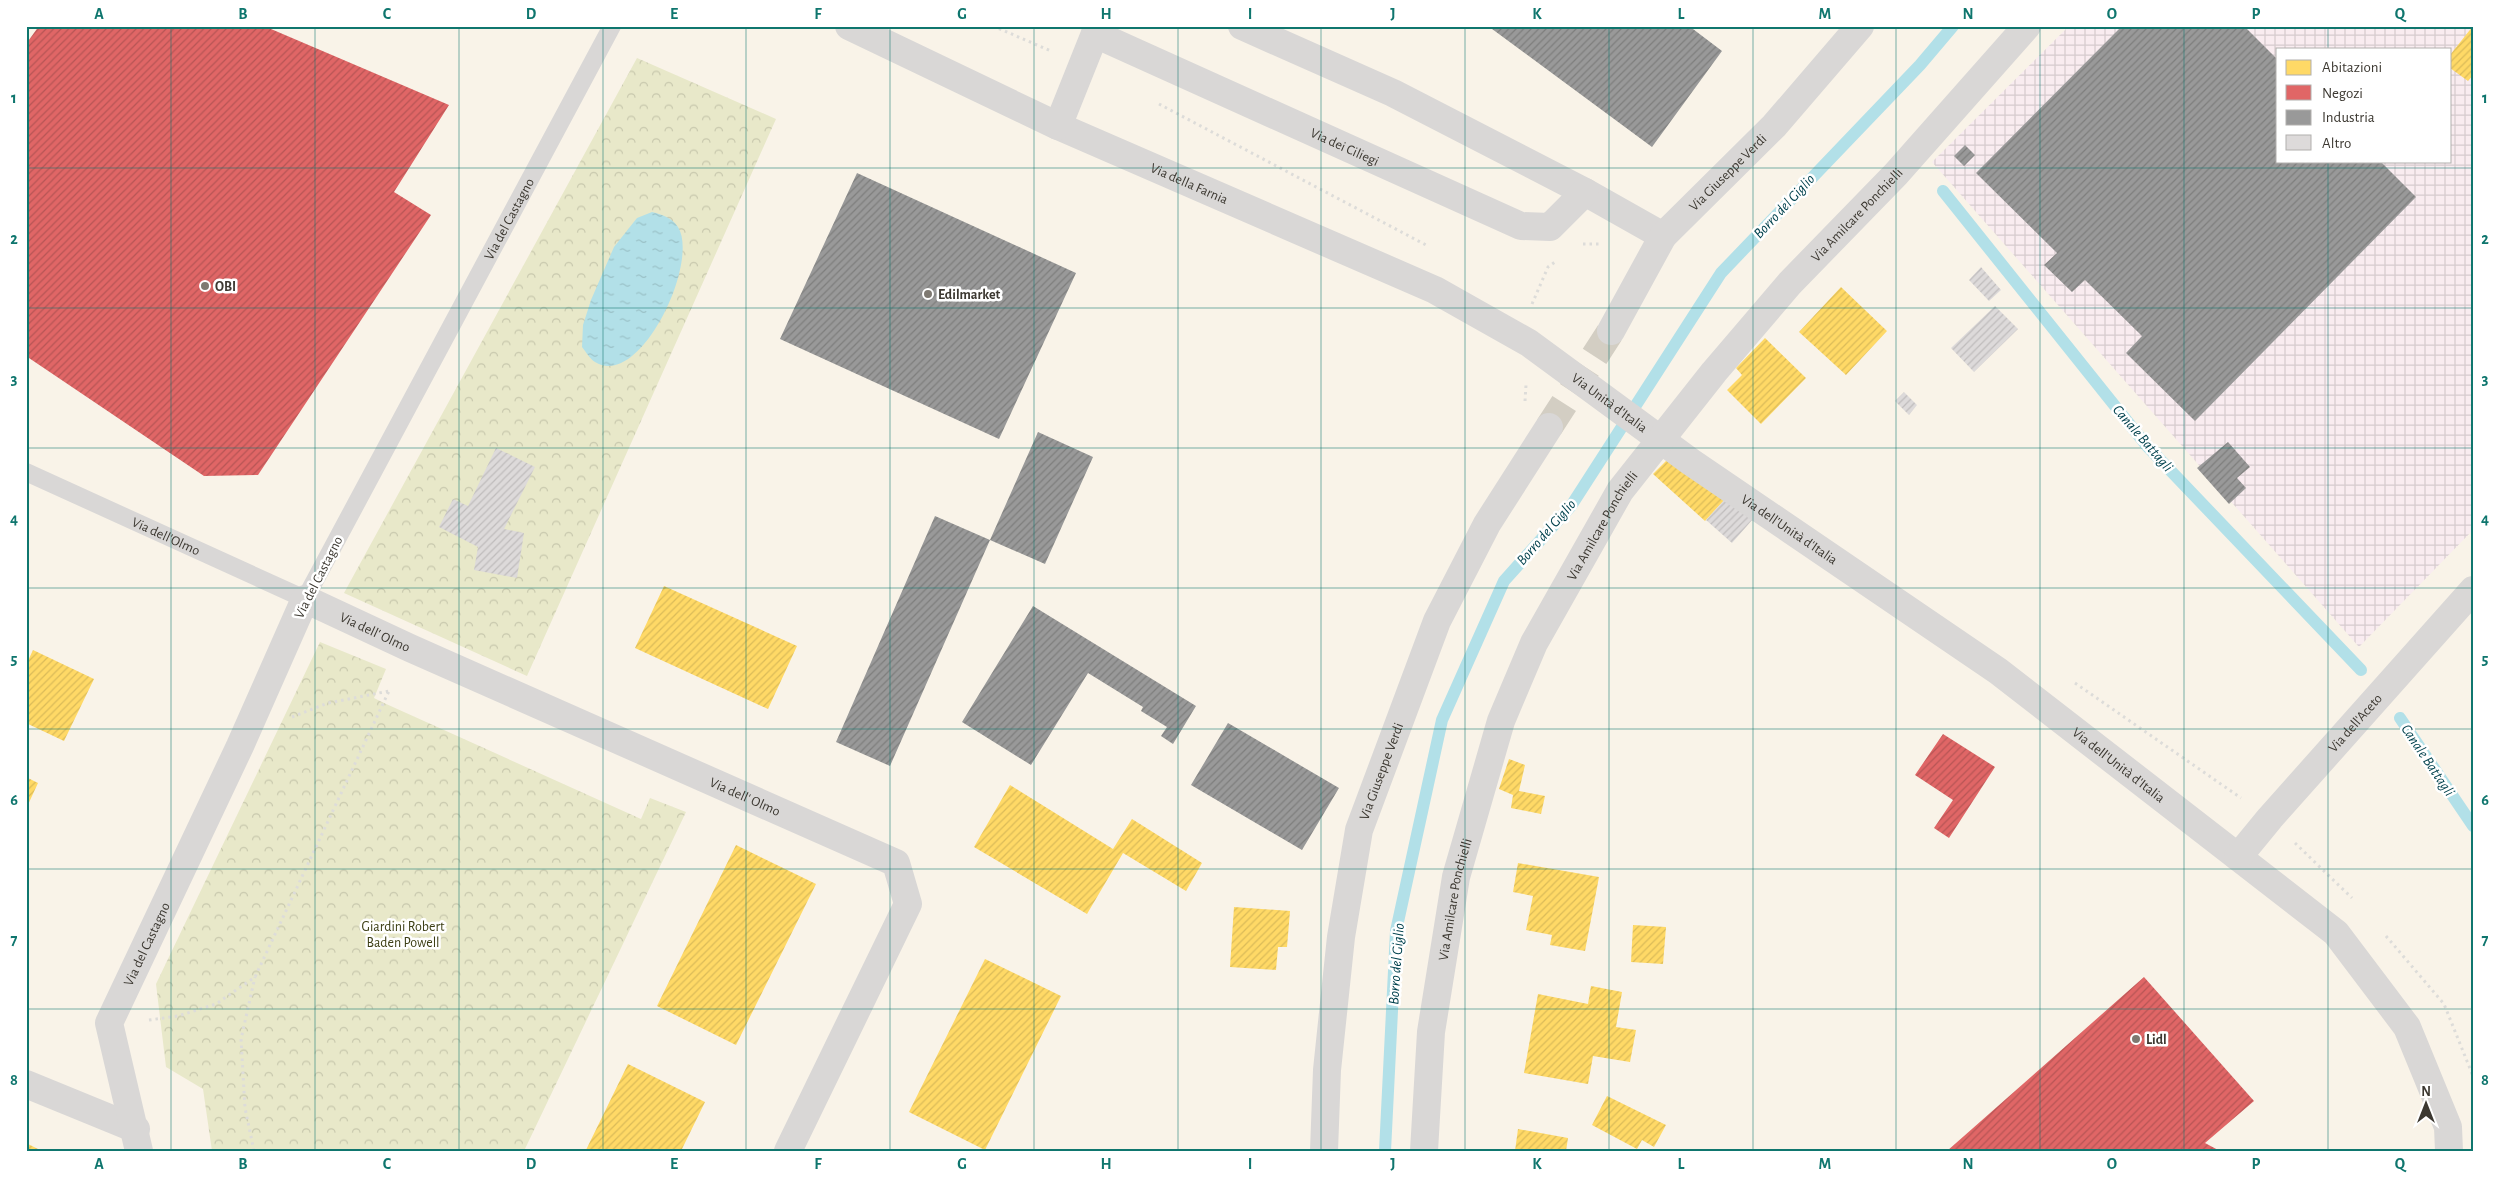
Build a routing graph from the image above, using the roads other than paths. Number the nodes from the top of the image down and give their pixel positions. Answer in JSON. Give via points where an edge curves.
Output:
{"nodes":[{"id":1,"x":612,"y":26,"type":"edge"},
{"id":2,"x":849,"y":26,"type":"edge"},
{"id":3,"x":1242,"y":26,"type":"edge"},
{"id":4,"x":1860,"y":26,"type":"edge"},
{"id":5,"x":2027,"y":26,"type":"edge"},
{"id":6,"x":1097,"y":30,"type":"edge"},
{"id":7,"x":1058,"y":126,"type":"junction"},
{"id":8,"x":1586,"y":192,"type":"junction"},
{"id":9,"x":1663,"y":236,"type":"junction"},
{"id":10,"x":1611,"y":331,"type":"tunnel mouth"},
{"id":11,"x":1529,"y":343,"type":"joint"},
{"id":12,"x":1549,"y":427,"type":"tunnel mouth"},
{"id":13,"x":1690,"y":462,"type":"joint"},
{"id":14,"x":26,"y":472,"type":"edge"},
{"id":15,"x":2473,"y":590,"type":"edge"},
{"id":16,"x":305,"y":599,"type":"junction"},
{"id":17,"x":2238,"y":857,"type":"junction"},
{"id":18,"x":26,"y":1084,"type":"edge"},
{"id":19,"x":138,"y":1140,"type":"edge"},
{"id":20,"x":788,"y":1151,"type":"edge"},
{"id":21,"x":1324,"y":1151,"type":"edge"},
{"id":22,"x":1424,"y":1151,"type":"edge"},
{"id":23,"x":2449,"y":1151,"type":"edge"}],
"edges":[{"from":1,"to":16,"type":"lane","name":"Via del Castagno"},
{"from":2,"to":7,"type":"street","name":"Via della Farnia"},
{"from":3,"to":8,"type":"street","via":[[1393,94]]},
{"from":4,"to":9,"type":"street","name":"Via Giuseppe Verdi","via":[[1774,126]]},
{"from":5,"to":22,"type":"street","name":"Via Amilcare Ponchielli","via":[[1896,174],[1790,283],[1714,372],[1620,491],[1534,643],[1501,721],[1456,878],[1430,1032]]},
{"from":6,"to":7,"type":"street"},
{"from":6,"to":8,"type":"street","name":"Via dei Ciliegi","via":[[1522,226],[1550,227]]},
{"from":7,"to":11,"type":"street","name":"Via della Farnia","via":[[1435,290]]},
{"from":8,"to":9,"type":"street"},
{"from":9,"to":10,"type":"street","name":"Via Giuseppe Verdi"},
{"from":11,"to":13,"type":"street","name":"Via Unità d'Italia"},
{"from":12,"to":21,"type":"street","name":"Via Giuseppe Verdi","via":[[1487,524],[1437,621],[1359,830],[1341,937],[1327,1070]]},
{"from":13,"to":17,"type":"street","name":"Via dell'Unità d'Italia","via":[[1998,671]]},
{"from":14,"to":16,"type":"lane","name":"Via dell'Olmo"},
{"from":15,"to":17,"type":"street","name":"Via dell'Aceto"},
{"from":16,"to":19,"type":"street","name":"Via del Castagno","via":[[240,746],[109,1023]]},
{"from":16,"to":20,"type":"street","name":"Via dell' Olmo","via":[[896,863],[908,904]]},
{"from":17,"to":23,"type":"street","name":"Via dell'Unità d'Italia","via":[[2336,933],[2407,1027],[2448,1127]]},
{"from":18,"to":19,"type":"street"}]}
